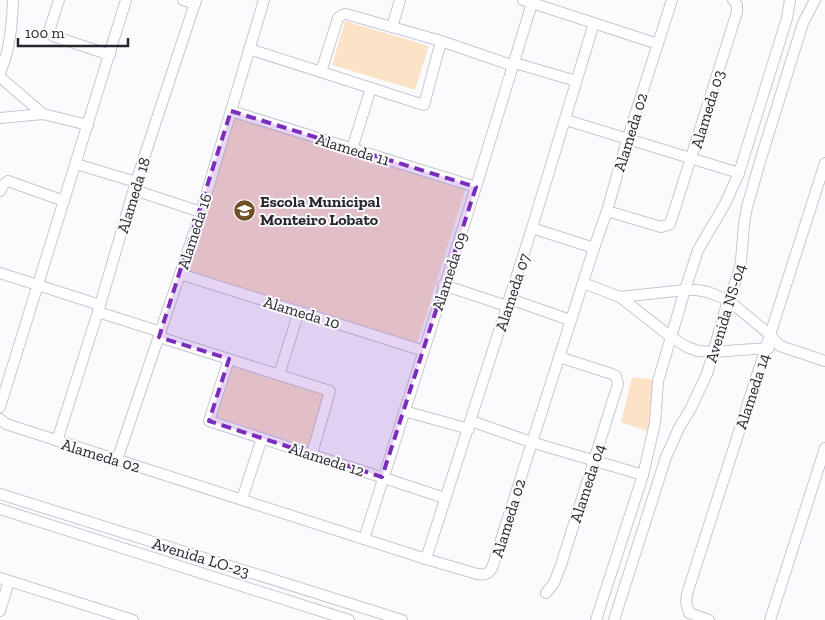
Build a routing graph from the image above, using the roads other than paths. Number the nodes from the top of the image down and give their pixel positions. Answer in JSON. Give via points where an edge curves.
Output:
{"nodes":[{"id":1,"x":13,"y":0,"type":"edge"},
{"id":2,"x":59,"y":0,"type":"edge"},
{"id":3,"x":126,"y":0,"type":"edge"},
{"id":4,"x":183,"y":0,"type":"edge"},
{"id":5,"x":264,"y":0,"type":"edge"},
{"id":6,"x":400,"y":0,"type":"edge"},
{"id":7,"x":672,"y":0,"type":"edge"},
{"id":8,"x":733,"y":0,"type":"edge"},
{"id":9,"x":790,"y":0,"type":"edge"},
{"id":10,"x":815,"y":0,"type":"edge"},
{"id":11,"x":528,"y":1,"type":"edge"},
{"id":12,"x":196,"y":2,"type":"edge"},
{"id":13,"x":594,"y":23,"type":"junction"},
{"id":14,"x":392,"y":27,"type":"junction"},
{"id":15,"x":441,"y":41,"type":"junction"},
{"id":16,"x":658,"y":44,"type":"junction"},
{"id":17,"x":249,"y":49,"type":"junction"},
{"id":18,"x":110,"y":55,"type":"junction"},
{"id":19,"x":514,"y":64,"type":"junction"},
{"id":20,"x":321,"y":72,"type":"junction"},
{"id":21,"x":0,"y":75,"type":"edge"},
{"id":22,"x":576,"y":81,"type":"junction"},
{"id":23,"x":371,"y":88,"type":"junction"},
{"id":24,"x":231,"y":110,"type":"junction"},
{"id":25,"x":43,"y":114,"type":"junction"},
{"id":26,"x":0,"y":118,"type":"edge"},
{"id":27,"x":566,"y":120,"type":"junction"},
{"id":28,"x":88,"y":125,"type":"junction"},
{"id":29,"x":627,"y":140,"type":"junction"},
{"id":30,"x":352,"y":149,"type":"junction"},
{"id":31,"x":691,"y":159,"type":"junction"},
{"id":32,"x":825,"y":163,"type":"edge"},
{"id":33,"x":76,"y":164,"type":"junction"},
{"id":34,"x":739,"y":173,"type":"junction"},
{"id":35,"x":135,"y":186,"type":"junction"},
{"id":36,"x":476,"y":187,"type":"junction"},
{"id":37,"x":0,"y":189,"type":"edge"},
{"id":38,"x":64,"y":201,"type":"junction"},
{"id":39,"x":607,"y":211,"type":"junction"},
{"id":40,"x":201,"y":212,"type":"junction"},
{"id":41,"x":532,"y":228,"type":"junction"},
{"id":42,"x":594,"y":248,"type":"junction"},
{"id":43,"x":0,"y":273,"type":"edge"},
{"id":44,"x":180,"y":274,"type":"junction"},
{"id":45,"x":583,"y":283,"type":"junction"},
{"id":46,"x":443,"y":285,"type":"junction"},
{"id":47,"x":38,"y":286,"type":"junction"},
{"id":48,"x":685,"y":290,"type":"junction"},
{"id":49,"x":620,"y":297,"type":"junction"},
{"id":50,"x":728,"y":300,"type":"junction"},
{"id":51,"x":508,"y":303,"type":"junction"},
{"id":52,"x":99,"y":309,"type":"junction"},
{"id":53,"x":299,"y":311,"type":"junction"},
{"id":54,"x":570,"y":320,"type":"junction"},
{"id":55,"x":160,"y":334,"type":"junction"},
{"id":56,"x":769,"y":334,"type":"junction"},
{"id":57,"x":671,"y":337,"type":"junction"},
{"id":58,"x":780,"y":346,"type":"junction"},
{"id":59,"x":765,"y":350,"type":"junction"},
{"id":60,"x":424,"y":351,"type":"junction"},
{"id":61,"x":713,"y":352,"type":"junction"},
{"id":62,"x":559,"y":357,"type":"junction"},
{"id":63,"x":229,"y":359,"type":"junction"},
{"id":64,"x":825,"y":361,"type":"edge"},
{"id":65,"x":279,"y":375,"type":"junction"},
{"id":66,"x":0,"y":407,"type":"edge"},
{"id":67,"x":404,"y":411,"type":"junction"},
{"id":68,"x":0,"y":419,"type":"edge"},
{"id":69,"x":470,"y":425,"type":"junction"},
{"id":70,"x":262,"y":438,"type":"junction"},
{"id":71,"x":57,"y":441,"type":"junction"},
{"id":72,"x":532,"y":442,"type":"junction"},
{"id":73,"x":825,"y":448,"type":"edge"},
{"id":74,"x":312,"y":454,"type":"junction"},
{"id":75,"x":117,"y":460,"type":"junction"},
{"id":76,"x":594,"y":460,"type":"junction"},
{"id":77,"x":643,"y":475,"type":"junction"},
{"id":78,"x":382,"y":478,"type":"junction"},
{"id":79,"x":0,"y":494,"type":"edge"},
{"id":80,"x":242,"y":499,"type":"junction"},
{"id":81,"x":444,"y":500,"type":"junction"},
{"id":82,"x":0,"y":509,"type":"edge"},
{"id":83,"x":364,"y":539,"type":"junction"},
{"id":84,"x":426,"y":559,"type":"junction"},
{"id":85,"x":5,"y":579,"type":"edge"},
{"id":86,"x":546,"y":593,"type":"dead end"},
{"id":87,"x":0,"y":611,"type":"edge"},
{"id":88,"x":133,"y":620,"type":"edge"},
{"id":89,"x":348,"y":620,"type":"edge"},
{"id":90,"x":402,"y":620,"type":"edge"},
{"id":91,"x":596,"y":620,"type":"edge"},
{"id":92,"x":614,"y":620,"type":"edge"},
{"id":93,"x":709,"y":620,"type":"edge"},
{"id":94,"x":770,"y":620,"type":"edge"}],
"edges":[{"from":1,"to":21,"type":"street","via":[[12,35]]},
{"from":2,"to":18,"type":"street","via":[[51,23],[53,36]]},
{"from":3,"to":18,"type":"street"},
{"from":4,"to":12,"type":"street"},
{"from":5,"to":17,"type":"street","name":"Alameda 16"},
{"from":6,"to":14,"type":"street"},
{"from":7,"to":16,"type":"street","name":"Alameda 02"},
{"from":8,"to":31,"type":"street","name":"Alameda 03","via":[[737,12]]},
{"from":9,"to":34,"type":"street"},
{"from":10,"to":50,"type":"street","name":"Avenida NS-04","via":[[803,23],[757,173],[744,224],[741,261]]},
{"from":11,"to":13,"type":"street"},
{"from":11,"to":19,"type":"street","name":"Alameda 09"},
{"from":12,"to":35,"type":"street","name":"Alameda 18"},
{"from":13,"to":16,"type":"street"},
{"from":13,"to":22,"type":"street","name":"Alameda 07"},
{"from":14,"to":15,"type":"street"},
{"from":14,"to":20,"type":"street","via":[[342,14]]},
{"from":15,"to":19,"type":"street"},
{"from":15,"to":23,"type":"street","via":[[424,104]]},
{"from":16,"to":29,"type":"street","name":"Alameda 02"},
{"from":17,"to":20,"type":"street"},
{"from":17,"to":24,"type":"street","name":"Alameda 16"},
{"from":18,"to":28,"type":"street"},
{"from":19,"to":22,"type":"street"},
{"from":19,"to":36,"type":"street","name":"Alameda 09"},
{"from":20,"to":23,"type":"street"},
{"from":21,"to":25,"type":"street"},
{"from":22,"to":27,"type":"street","name":"Alameda 07"},
{"from":23,"to":30,"type":"street"},
{"from":24,"to":30,"type":"street","name":"Alameda 11"},
{"from":24,"to":40,"type":"street","name":"Alameda 16"},
{"from":25,"to":26,"type":"street"},
{"from":25,"to":28,"type":"street"},
{"from":27,"to":29,"type":"street"},
{"from":27,"to":41,"type":"street","name":"Alameda 07"},
{"from":28,"to":33,"type":"street"},
{"from":29,"to":31,"type":"street"},
{"from":29,"to":39,"type":"street","name":"Alameda 02"},
{"from":30,"to":36,"type":"street","name":"Alameda 11"},
{"from":31,"to":34,"type":"street"},
{"from":31,"to":39,"type":"street","name":"Alameda 03","via":[[670,224],[661,227]]},
{"from":32,"to":56,"type":"street","name":"Alameda 14"},
{"from":33,"to":35,"type":"street"},
{"from":33,"to":38,"type":"street"},
{"from":34,"to":48,"type":"street","via":[[698,250]]},
{"from":35,"to":40,"type":"street"},
{"from":35,"to":52,"type":"street","name":"Alameda 18"},
{"from":36,"to":46,"type":"street","name":"Alameda 09"},
{"from":37,"to":38,"type":"street","via":[[6,182],[12,182]]},
{"from":38,"to":47,"type":"street"},
{"from":39,"to":42,"type":"street","name":"Alameda 02"},
{"from":40,"to":44,"type":"street","name":"Alameda 16"},
{"from":41,"to":42,"type":"street"},
{"from":41,"to":51,"type":"street","name":"Alameda 07"},
{"from":42,"to":45,"type":"street","name":"Alameda 02"},
{"from":43,"to":47,"type":"street"},
{"from":44,"to":53,"type":"street","name":"Alameda 10"},
{"from":44,"to":55,"type":"street","name":"Alameda 16"},
{"from":45,"to":49,"type":"street"},
{"from":45,"to":54,"type":"street","name":"Alameda 02"},
{"from":46,"to":51,"type":"street"},
{"from":46,"to":60,"type":"street","name":"Alameda 09"},
{"from":47,"to":52,"type":"street"},
{"from":47,"to":66,"type":"street"},
{"from":48,"to":49,"type":"street"},
{"from":48,"to":50,"type":"street","via":[[708,292]]},
{"from":48,"to":57,"type":"street"},
{"from":49,"to":57,"type":"street"},
{"from":50,"to":56,"type":"street"},
{"from":50,"to":61,"type":"street","name":"Avenida NS-04"},
{"from":51,"to":54,"type":"street"},
{"from":51,"to":69,"type":"street","name":"Alameda 07"},
{"from":52,"to":55,"type":"street"},
{"from":52,"to":71,"type":"street","name":"Alameda 18"},
{"from":53,"to":60,"type":"street","name":"Alameda 10"},
{"from":53,"to":65,"type":"street"},
{"from":54,"to":62,"type":"street","name":"Alameda 02"},
{"from":55,"to":63,"type":"street"},
{"from":55,"to":75,"type":"street","name":"Alameda 16"},
{"from":56,"to":58,"type":"street"},
{"from":56,"to":59,"type":"street","name":"Alameda 14"},
{"from":57,"to":61,"type":"street","via":[[698,351]]},
{"from":57,"to":77,"type":"street","via":[[658,381],[655,423]]},
{"from":58,"to":59,"type":"street"},
{"from":58,"to":64,"type":"street"},
{"from":59,"to":61,"type":"street"},
{"from":59,"to":93,"type":"street","name":"Alameda 14","via":[[687,594],[689,613]]},
{"from":60,"to":67,"type":"street","name":"Alameda 09"},
{"from":61,"to":92,"type":"street","name":"Avenida NS-04","via":[[700,390],[666,457]]},
{"from":62,"to":72,"type":"street","name":"Alameda 02"},
{"from":62,"to":76,"type":"street","name":"Alameda 04","via":[[612,374],[618,379]]},
{"from":63,"to":65,"type":"street"},
{"from":63,"to":70,"type":"street","name":"Alameda 12","via":[[209,420]]},
{"from":65,"to":74,"type":"street","via":[[330,392]]},
{"from":67,"to":69,"type":"street"},
{"from":67,"to":78,"type":"street","name":"Alameda 09"},
{"from":68,"to":71,"type":"street","name":"Alameda 02","via":[[6,424]]},
{"from":69,"to":72,"type":"street"},
{"from":69,"to":81,"type":"street","name":"Alameda 07"},
{"from":70,"to":74,"type":"street","name":"Alameda 12"},
{"from":70,"to":80,"type":"street"},
{"from":71,"to":75,"type":"street","name":"Alameda 02"},
{"from":72,"to":76,"type":"street"},
{"from":72,"to":84,"type":"street","name":"Alameda 02","via":[[489,573],[477,574]]},
{"from":73,"to":94,"type":"street"},
{"from":74,"to":78,"type":"street","name":"Alameda 12"},
{"from":75,"to":80,"type":"street","name":"Alameda 02"},
{"from":76,"to":77,"type":"street"},
{"from":76,"to":86,"type":"street","name":"Alameda 04","via":[[561,565]]},
{"from":77,"to":91,"type":"street"},
{"from":78,"to":81,"type":"street","name":"Alameda 12"},
{"from":78,"to":83,"type":"street","name":"Alameda 09"},
{"from":79,"to":90,"type":"street","name":"Avenida LO-23"},
{"from":80,"to":83,"type":"street","name":"Alameda 02"},
{"from":81,"to":84,"type":"street","name":"Alameda 07"},
{"from":82,"to":89,"type":"street","name":"Avenida LO-23"},
{"from":83,"to":84,"type":"street","name":"Alameda 02"},
{"from":85,"to":87,"type":"street"},
{"from":85,"to":88,"type":"street"}]}
